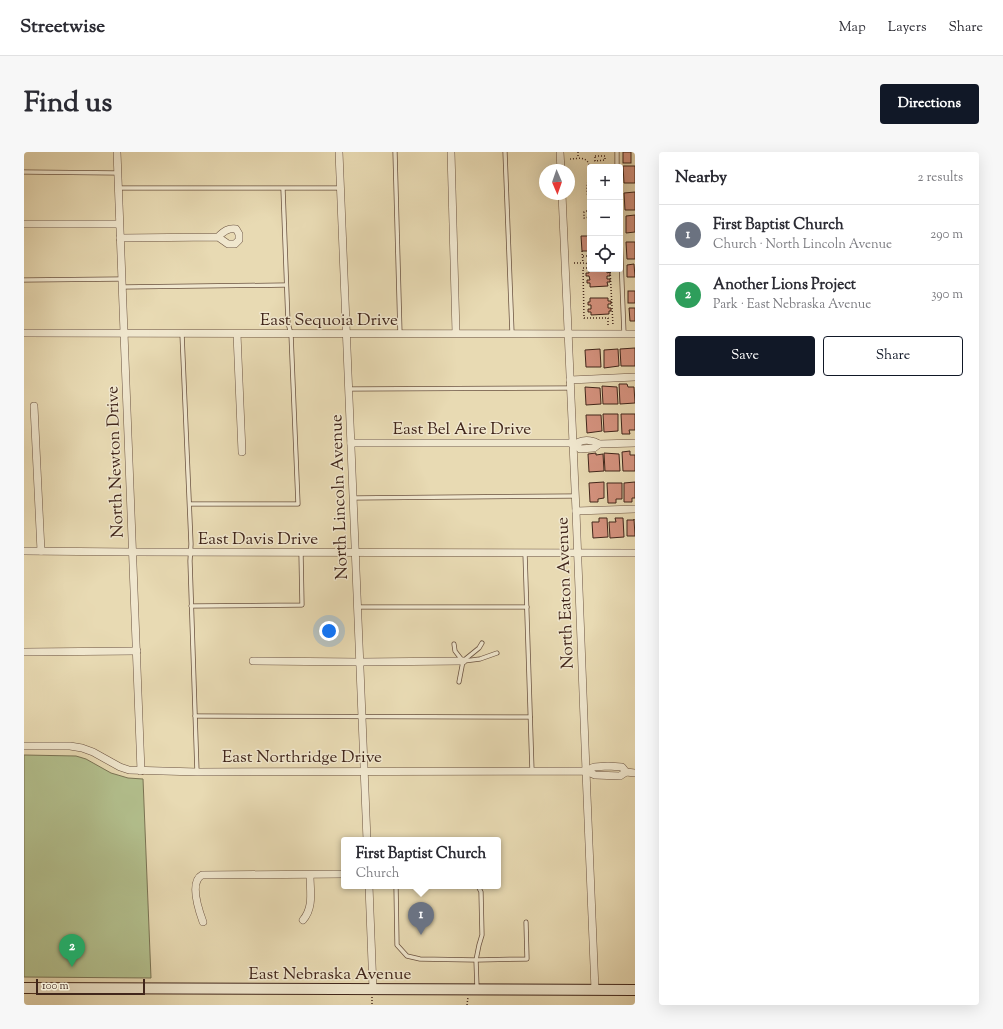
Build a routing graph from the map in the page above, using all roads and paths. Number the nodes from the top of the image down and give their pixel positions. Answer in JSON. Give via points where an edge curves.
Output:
{"nodes":[{"id":1,"x":117,"y":152,"type":"edge"},
{"id":2,"x":339,"y":152,"type":"edge"},
{"id":3,"x":395,"y":152,"type":"edge"},
{"id":4,"x":450,"y":152,"type":"edge"},
{"id":5,"x":505,"y":152,"type":"edge"},
{"id":6,"x":560,"y":152,"type":"edge"},
{"id":7,"x":578,"y":152,"type":"edge"},
{"id":8,"x":605,"y":152,"type":"edge"},
{"id":9,"x":617,"y":152,"type":"edge"},
{"id":10,"x":605,"y":156,"type":"junction"},
{"id":11,"x":578,"y":158,"type":"junction"},
{"id":12,"x":570,"y":159,"type":"dead end"},
{"id":13,"x":561,"y":164,"type":"edge"},
{"id":14,"x":617,"y":164,"type":"edge"},
{"id":15,"x":24,"y":172,"type":"edge"},
{"id":16,"x":118,"y":173,"type":"junction"},
{"id":17,"x":118,"y":188,"type":"junction"},
{"id":18,"x":340,"y":188,"type":"junction"},
{"id":19,"x":283,"y":189,"type":"junction"},
{"id":20,"x":562,"y":200,"type":"edge"},
{"id":21,"x":589,"y":200,"type":"edge"},
{"id":22,"x":587,"y":211,"type":"edge"},
{"id":23,"x":587,"y":218,"type":"edge"},
{"id":24,"x":24,"y":224,"type":"edge"},
{"id":25,"x":120,"y":224,"type":"junction"},
{"id":26,"x":620,"y":236,"type":"edge"},
{"id":27,"x":218,"y":237,"type":"dead end"},
{"id":28,"x":120,"y":238,"type":"junction"},
{"id":29,"x":582,"y":251,"type":"dead end"},
{"id":30,"x":582,"y":256,"type":"junction"},
{"id":31,"x":587,"y":256,"type":"edge"},
{"id":32,"x":583,"y":263,"type":"junction"},
{"id":33,"x":574,"y":264,"type":"dead end"},
{"id":34,"x":587,"y":264,"type":"edge"},
{"id":35,"x":587,"y":267,"type":"edge"},
{"id":36,"x":610,"y":272,"type":"edge"},
{"id":37,"x":24,"y":280,"type":"edge"},
{"id":38,"x":122,"y":283,"type":"junction"},
{"id":39,"x":286,"y":285,"type":"junction"},
{"id":40,"x":608,"y":326,"type":"dead end"},
{"id":41,"x":613,"y":326,"type":"dead end"},
{"id":42,"x":24,"y":333,"type":"edge"},
{"id":43,"x":124,"y":334,"type":"junction"},
{"id":44,"x":182,"y":334,"type":"junction"},
{"id":45,"x":237,"y":334,"type":"junction"},
{"id":46,"x":291,"y":334,"type":"junction"},
{"id":47,"x":346,"y":334,"type":"junction"},
{"id":48,"x":400,"y":334,"type":"junction"},
{"id":49,"x":456,"y":334,"type":"junction"},
{"id":50,"x":512,"y":334,"type":"junction"},
{"id":51,"x":568,"y":334,"type":"junction"},
{"id":52,"x":624,"y":334,"type":"junction"},
{"id":53,"x":635,"y":334,"type":"edge"},
{"id":54,"x":635,"y":377,"type":"edge"},
{"id":55,"x":570,"y":380,"type":"junction"},
{"id":56,"x":570,"y":388,"type":"junction"},
{"id":57,"x":348,"y":389,"type":"junction"},
{"id":58,"x":34,"y":406,"type":"dead end"},
{"id":59,"x":635,"y":443,"type":"edge"},
{"id":60,"x":351,"y":444,"type":"junction"},
{"id":61,"x":574,"y":445,"type":"junction"},
{"id":62,"x":242,"y":452,"type":"dead end"},
{"id":63,"x":575,"y":496,"type":"junction"},
{"id":64,"x":353,"y":498,"type":"junction"},
{"id":65,"x":190,"y":504,"type":"junction"},
{"id":66,"x":635,"y":509,"type":"edge"},
{"id":67,"x":576,"y":511,"type":"junction"},
{"id":68,"x":24,"y":551,"type":"edge"},
{"id":69,"x":41,"y":551,"type":"junction"},
{"id":70,"x":133,"y":552,"type":"junction"},
{"id":71,"x":190,"y":552,"type":"junction"},
{"id":72,"x":525,"y":552,"type":"junction"},
{"id":73,"x":301,"y":553,"type":"junction"},
{"id":74,"x":355,"y":553,"type":"junction"},
{"id":75,"x":578,"y":553,"type":"junction"},
{"id":76,"x":635,"y":553,"type":"edge"},
{"id":77,"x":191,"y":606,"type":"junction"},
{"id":78,"x":357,"y":607,"type":"junction"},
{"id":79,"x":527,"y":607,"type":"junction"},
{"id":80,"x":482,"y":643,"type":"dead end"},
{"id":81,"x":454,"y":644,"type":"dead end"},
{"id":82,"x":137,"y":651,"type":"junction"},
{"id":83,"x":24,"y":652,"type":"edge"},
{"id":84,"x":497,"y":653,"type":"dead end"},
{"id":85,"x":253,"y":661,"type":"dead end"},
{"id":86,"x":463,"y":661,"type":"junction"},
{"id":87,"x":360,"y":662,"type":"junction"},
{"id":88,"x":459,"y":682,"type":"dead end"},
{"id":89,"x":195,"y":716,"type":"junction"},
{"id":90,"x":362,"y":717,"type":"junction"},
{"id":91,"x":530,"y":717,"type":"junction"},
{"id":92,"x":24,"y":746,"type":"edge"},
{"id":93,"x":141,"y":771,"type":"junction"},
{"id":94,"x":364,"y":771,"type":"junction"},
{"id":95,"x":532,"y":771,"type":"junction"},
{"id":96,"x":586,"y":771,"type":"junction"},
{"id":97,"x":197,"y":772,"type":"junction"},
{"id":98,"x":635,"y":773,"type":"edge"},
{"id":99,"x":367,"y":837,"type":"edge"},
{"id":100,"x":341,"y":874,"type":"edge"},
{"id":101,"x":310,"y":875,"type":"junction"},
{"id":102,"x":369,"y":889,"type":"edge"},
{"id":103,"x":396,"y":889,"type":"edge"},
{"id":104,"x":480,"y":889,"type":"edge"},
{"id":105,"x":303,"y":920,"type":"dead end"},
{"id":106,"x":203,"y":922,"type":"dead end"},
{"id":107,"x":526,"y":922,"type":"dead end"},
{"id":108,"x":476,"y":960,"type":"junction"},
{"id":109,"x":24,"y":988,"type":"edge"},
{"id":110,"x":373,"y":989,"type":"junction"},
{"id":111,"x":476,"y":990,"type":"junction"},
{"id":112,"x":596,"y":990,"type":"junction"},
{"id":113,"x":635,"y":990,"type":"edge"}],
"edges":[{"from":1,"to":16,"type":"street","name":"North Newton Drive"},
{"from":2,"to":18,"type":"street","name":"North Lincoln Avenue"},
{"from":3,"to":48,"type":"lane"},
{"from":4,"to":49,"type":"street"},
{"from":5,"to":50,"type":"lane"},
{"from":6,"to":13,"type":"street"},
{"from":7,"to":11,"type":"path"},
{"from":8,"to":10,"type":"path"},
{"from":9,"to":14,"type":"lane"},
{"from":10,"to":10,"type":"path","via":[[605,160],[595,161],[595,156]]},
{"from":11,"to":12,"type":"path"},
{"from":11,"to":21,"type":"path","via":[[589,164],[587,190]]},
{"from":15,"to":16,"type":"lane"},
{"from":16,"to":17,"type":"street","name":"North Newton Drive"},
{"from":17,"to":19,"type":"lane"},
{"from":17,"to":25,"type":"street","name":"North Newton Drive"},
{"from":18,"to":19,"type":"lane"},
{"from":18,"to":47,"type":"street","name":"North Lincoln Avenue"},
{"from":19,"to":39,"type":"lane"},
{"from":20,"to":51,"type":"street","name":"North Eaton Avenue"},
{"from":22,"to":23,"type":"path","via":[[584,212],[584,218]]},
{"from":24,"to":25,"type":"street"},
{"from":25,"to":28,"type":"street","name":"North Newton Drive"},
{"from":26,"to":52,"type":"lane"},
{"from":27,"to":28,"type":"street"},
{"from":28,"to":38,"type":"street","name":"North Newton Drive"},
{"from":29,"to":30,"type":"path"},
{"from":30,"to":31,"type":"path"},
{"from":30,"to":32,"type":"path"},
{"from":32,"to":33,"type":"path"},
{"from":32,"to":34,"type":"path"},
{"from":35,"to":40,"type":"path","via":[[583,268],[584,318],[608,318]]},
{"from":36,"to":41,"type":"path"},
{"from":37,"to":38,"type":"lane"},
{"from":38,"to":39,"type":"lane"},
{"from":38,"to":43,"type":"street","name":"North Newton Drive"},
{"from":39,"to":46,"type":"lane"},
{"from":42,"to":43,"type":"street","name":"East Sequoia Drive"},
{"from":43,"to":44,"type":"street","name":"East Sequoia Drive"},
{"from":43,"to":70,"type":"street","name":"North Newton Drive"},
{"from":44,"to":45,"type":"street","name":"East Sequoia Drive"},
{"from":44,"to":65,"type":"lane"},
{"from":45,"to":46,"type":"street","name":"East Sequoia Drive"},
{"from":45,"to":62,"type":"street"},
{"from":46,"to":47,"type":"street","name":"East Sequoia Drive"},
{"from":46,"to":65,"type":"lane","via":[[298,504]]},
{"from":47,"to":48,"type":"street","name":"East Sequoia Drive"},
{"from":47,"to":57,"type":"street","name":"North Lincoln Avenue"},
{"from":48,"to":49,"type":"street","name":"East Sequoia Drive"},
{"from":49,"to":50,"type":"street","name":"East Sequoia Drive"},
{"from":50,"to":51,"type":"street","name":"East Sequoia Drive"},
{"from":51,"to":52,"type":"street","name":"East Sequoia Drive"},
{"from":51,"to":55,"type":"street","name":"North Eaton Avenue"},
{"from":52,"to":53,"type":"street","name":"East Sequoia Drive"},
{"from":54,"to":55,"type":"street"},
{"from":55,"to":56,"type":"street","name":"North Eaton Avenue"},
{"from":56,"to":57,"type":"lane"},
{"from":56,"to":61,"type":"street","name":"North Eaton Avenue"},
{"from":57,"to":60,"type":"street","name":"North Lincoln Avenue"},
{"from":58,"to":69,"type":"street"},
{"from":59,"to":61,"type":"street","name":"East Bel Aire Drive","via":[[599,444],[594,441]]},
{"from":60,"to":61,"type":"street","name":"East Bel Aire Drive"},
{"from":60,"to":64,"type":"street","name":"North Lincoln Avenue"},
{"from":61,"to":63,"type":"street","name":"North Eaton Avenue"},
{"from":63,"to":64,"type":"lane"},
{"from":63,"to":67,"type":"street","name":"North Eaton Avenue"},
{"from":64,"to":74,"type":"street","name":"North Lincoln Avenue"},
{"from":65,"to":71,"type":"lane"},
{"from":66,"to":67,"type":"street"},
{"from":67,"to":75,"type":"street","name":"North Eaton Avenue"},
{"from":68,"to":69,"type":"street","name":"East Davis Drive"},
{"from":69,"to":70,"type":"street","name":"East Davis Drive"},
{"from":70,"to":71,"type":"street","name":"East Davis Drive"},
{"from":70,"to":82,"type":"street","name":"North Newton Drive"},
{"from":71,"to":73,"type":"street","name":"East Davis Drive"},
{"from":71,"to":77,"type":"lane"},
{"from":72,"to":74,"type":"street","name":"East Davis Drive"},
{"from":72,"to":75,"type":"street","name":"East Davis Drive"},
{"from":72,"to":79,"type":"lane"},
{"from":73,"to":74,"type":"street","name":"East Davis Drive"},
{"from":73,"to":77,"type":"lane","via":[[302,605]]},
{"from":74,"to":78,"type":"street","name":"North Lincoln Avenue"},
{"from":75,"to":76,"type":"street","name":"East Davis Drive"},
{"from":75,"to":96,"type":"street","name":"North Eaton Avenue"},
{"from":77,"to":89,"type":"lane"},
{"from":78,"to":79,"type":"lane"},
{"from":78,"to":87,"type":"street","name":"North Lincoln Avenue"},
{"from":79,"to":91,"type":"lane"},
{"from":80,"to":86,"type":"lane"},
{"from":81,"to":86,"type":"lane","via":[[455,651]]},
{"from":82,"to":83,"type":"street"},
{"from":82,"to":93,"type":"street","name":"North Newton Drive"},
{"from":84,"to":86,"type":"lane"},
{"from":85,"to":87,"type":"street"},
{"from":86,"to":87,"type":"street"},
{"from":86,"to":88,"type":"lane"},
{"from":87,"to":90,"type":"street","name":"North Lincoln Avenue"},
{"from":89,"to":90,"type":"lane"},
{"from":89,"to":97,"type":"lane"},
{"from":90,"to":91,"type":"lane"},
{"from":90,"to":94,"type":"street","name":"North Lincoln Avenue"},
{"from":91,"to":95,"type":"lane"},
{"from":92,"to":93,"type":"street","name":"East Northridge Drive","via":[[82,748],[120,767]]},
{"from":93,"to":97,"type":"street","name":"East Northridge Drive"},
{"from":94,"to":95,"type":"street","name":"East Northridge Drive"},
{"from":94,"to":97,"type":"street","name":"East Northridge Drive"},
{"from":94,"to":99,"type":"street","name":"North Lincoln Avenue"},
{"from":95,"to":96,"type":"street","name":"East Northridge Drive"},
{"from":96,"to":98,"type":"street","name":"East Northridge Drive","via":[[594,767],[608,766],[622,767],[626,772]]},
{"from":96,"to":112,"type":"street","name":"North Eaton Avenue"},
{"from":100,"to":101,"type":"street"},
{"from":101,"to":105,"type":"street","via":[[310,906]]},
{"from":101,"to":106,"type":"street","via":[[202,875],[197,881],[196,895]]},
{"from":102,"to":110,"type":"street"},
{"from":103,"to":108,"type":"lane","via":[[397,945],[407,956],[420,959]]},
{"from":104,"to":108,"type":"lane","via":[[482,935]]},
{"from":107,"to":108,"type":"lane","via":[[527,959]]},
{"from":108,"to":111,"type":"lane"},
{"from":109,"to":110,"type":"street","name":"East Nebraska Avenue"},
{"from":110,"to":111,"type":"street","name":"East Nebraska Avenue"},
{"from":111,"to":112,"type":"street","name":"East Nebraska Avenue"},
{"from":112,"to":113,"type":"street","name":"East Nebraska Avenue"}]}
